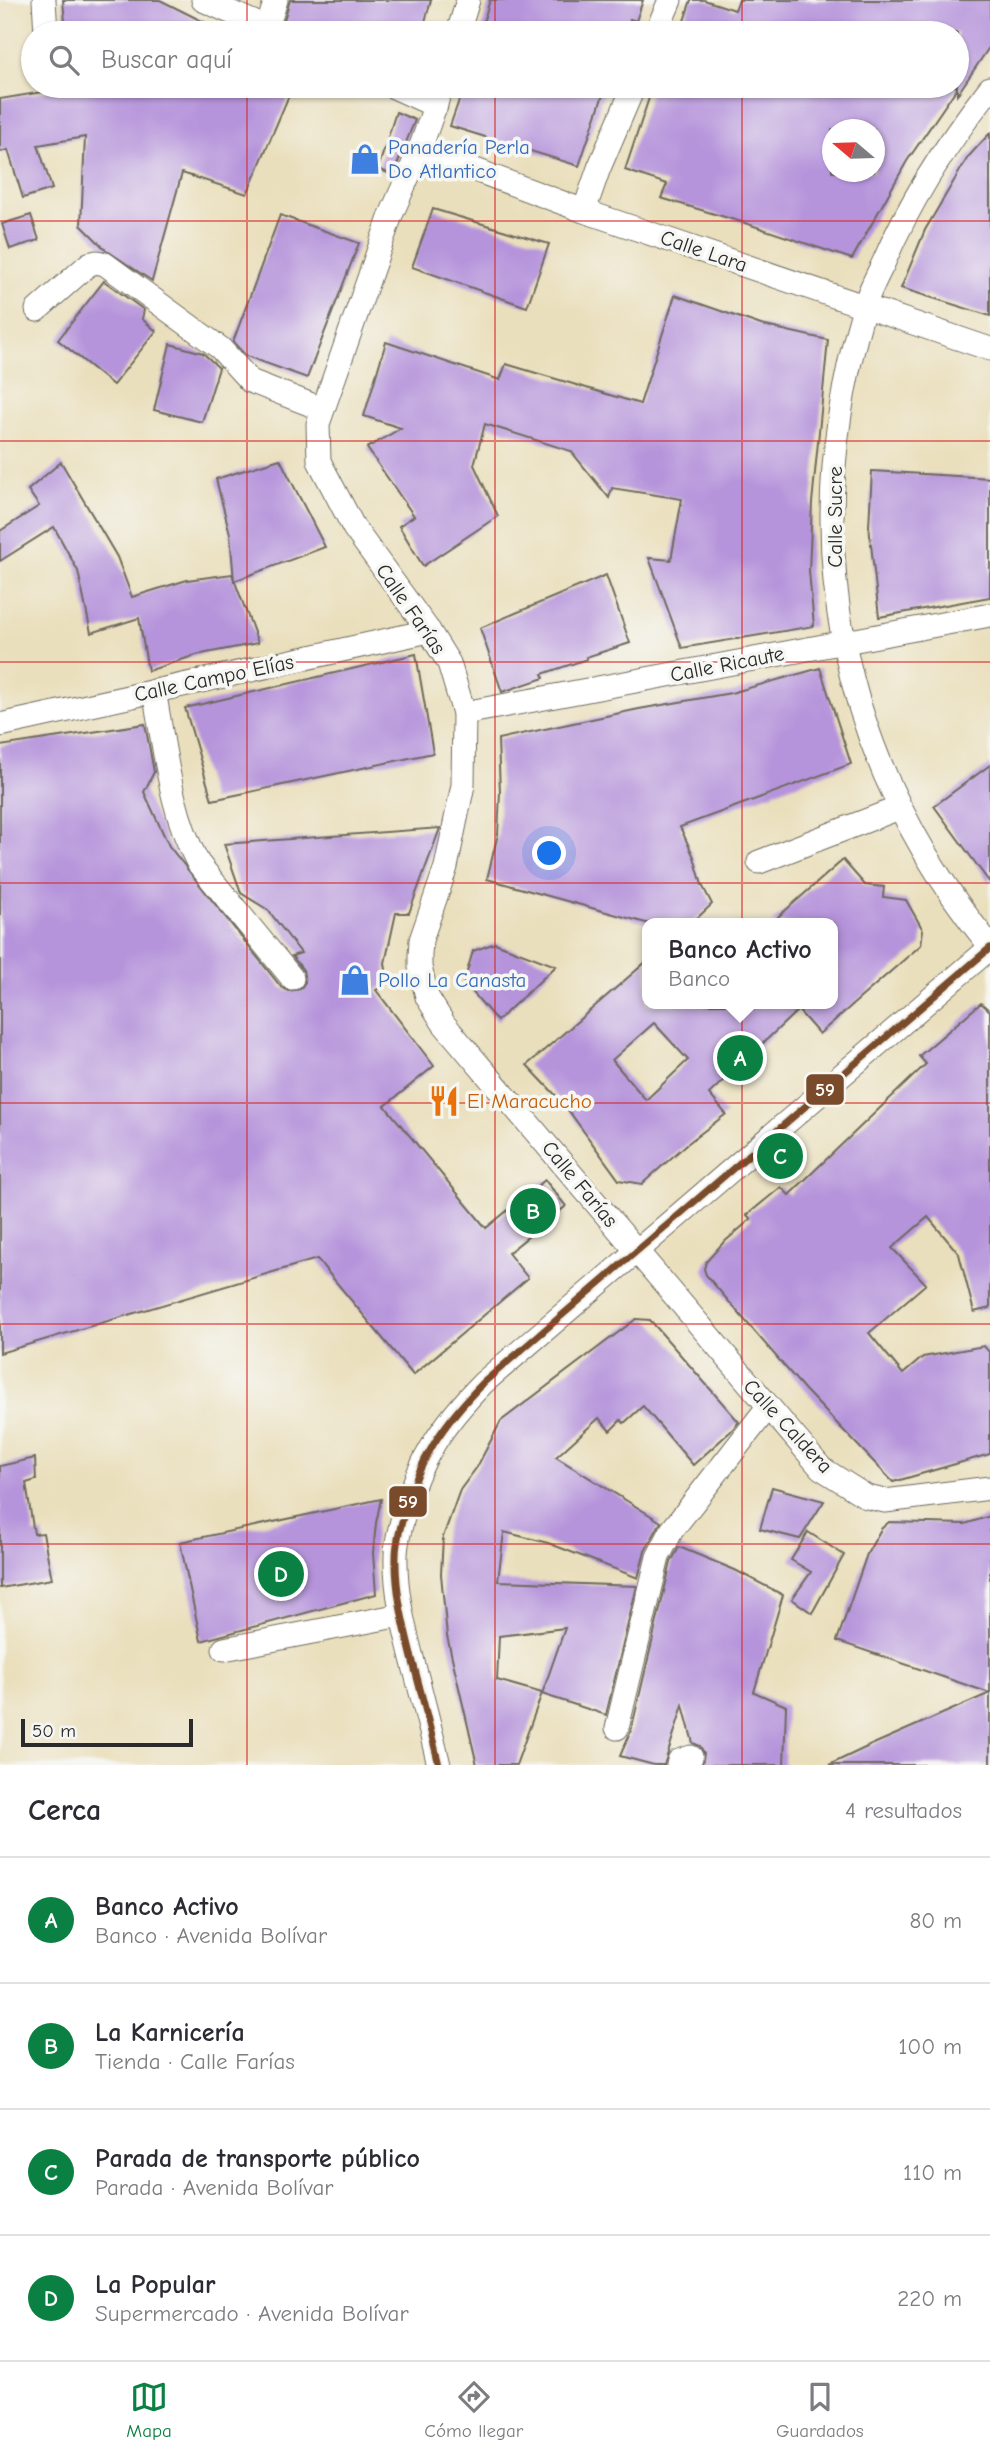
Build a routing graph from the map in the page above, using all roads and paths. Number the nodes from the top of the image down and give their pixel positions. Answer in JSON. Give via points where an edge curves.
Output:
{"nodes":[{"id":1,"x":44,"y":0,"type":"edge"},
{"id":2,"x":203,"y":0,"type":"edge"},
{"id":3,"x":276,"y":0,"type":"edge"},
{"id":4,"x":468,"y":0,"type":"edge"},
{"id":5,"x":670,"y":0,"type":"edge"},
{"id":6,"x":45,"y":21,"type":"edge"},
{"id":7,"x":250,"y":21,"type":"edge"},
{"id":8,"x":274,"y":21,"type":"edge"},
{"id":9,"x":462,"y":21,"type":"edge"},
{"id":10,"x":661,"y":21,"type":"edge"},
{"id":11,"x":990,"y":88,"type":"edge"},
{"id":12,"x":438,"y":98,"type":"edge"},
{"id":13,"x":629,"y":98,"type":"edge"},
{"id":14,"x":420,"y":149,"type":"junction"},
{"id":15,"x":584,"y":211,"type":"junction"},
{"id":16,"x":864,"y":306,"type":"junction"},
{"id":17,"x":37,"y":310,"type":"dead end"},
{"id":18,"x":990,"y":349,"type":"edge"},
{"id":19,"x":322,"y":409,"type":"junction"},
{"id":20,"x":990,"y":615,"type":"edge"},
{"id":21,"x":429,"y":631,"type":"junction"},
{"id":22,"x":844,"y":643,"type":"junction"},
{"id":23,"x":154,"y":691,"type":"junction"},
{"id":24,"x":464,"y":713,"type":"junction"},
{"id":25,"x":0,"y":725,"type":"edge"},
{"id":26,"x":899,"y":808,"type":"junction"},
{"id":27,"x":759,"y":862,"type":"dead end"},
{"id":28,"x":990,"y":947,"type":"edge"},
{"id":29,"x":292,"y":978,"type":"dead end"},
{"id":30,"x":638,"y":1251,"type":"junction"},
{"id":31,"x":768,"y":1407,"type":"junction"},
{"id":32,"x":990,"y":1488,"type":"edge"},
{"id":33,"x":401,"y":1615,"type":"junction"},
{"id":34,"x":224,"y":1649,"type":"dead end"},
{"id":35,"x":617,"y":1728,"type":"dead end"},
{"id":36,"x":439,"y":1765,"type":"edge"}],
"edges":[{"from":1,"to":6,"type":"street"},
{"from":2,"to":7,"type":"street"},
{"from":3,"to":8,"type":"street"},
{"from":4,"to":9,"type":"street"},
{"from":5,"to":10,"type":"street"},
{"from":11,"to":16,"type":"street","name":"Calle Sucre","via":[[907,211]]},
{"from":12,"to":14,"type":"street","name":"Calle Farías"},
{"from":13,"to":15,"type":"street"},
{"from":14,"to":15,"type":"street","name":"Calle Lara"},
{"from":14,"to":19,"type":"street","name":"Calle Farías","via":[[391,215]]},
{"from":15,"to":16,"type":"street","name":"Calle Lara"},
{"from":16,"to":18,"type":"street","name":"Calle Lara"},
{"from":16,"to":22,"type":"street","name":"Calle Sucre","via":[[840,416],[832,494],[834,572]]},
{"from":17,"to":19,"type":"street","via":[[89,264],[105,264],[220,348],[250,382]]},
{"from":19,"to":21,"type":"street","name":"Calle Farías","via":[[319,460],[354,528]]},
{"from":20,"to":22,"type":"street","name":"Calle Ricaute"},
{"from":21,"to":23,"type":"street","name":"Calle Campo Elías"},
{"from":21,"to":24,"type":"street","name":"Calle Farías","via":[[449,663]]},
{"from":22,"to":24,"type":"street","name":"Calle Ricaute"},
{"from":22,"to":26,"type":"street","name":"Calle Sucre","via":[[867,730]]},
{"from":23,"to":25,"type":"street","name":"Calle Campo Elías"},
{"from":23,"to":29,"type":"street","via":[[178,817],[188,843],[198,863]]},
{"from":24,"to":30,"type":"street","name":"Calle Farías","via":[[463,785],[446,867],[421,940],[426,997]]},
{"from":26,"to":27,"type":"street"},
{"from":26,"to":28,"type":"street","name":"Calle Sucre","via":[[940,880]]},
{"from":28,"to":30,"type":"street"},
{"from":30,"to":31,"type":"street","name":"Calle Caldera"},
{"from":30,"to":33,"type":"street","via":[[483,1383],[437,1436],[411,1487],[400,1529],[396,1557]]},
{"from":31,"to":32,"type":"street","name":"Calle Caldera","via":[[821,1468],[867,1497],[909,1500]]},
{"from":31,"to":35,"type":"street","via":[[673,1530],[658,1557]]},
{"from":33,"to":34,"type":"street"},
{"from":33,"to":36,"type":"street"}]}
